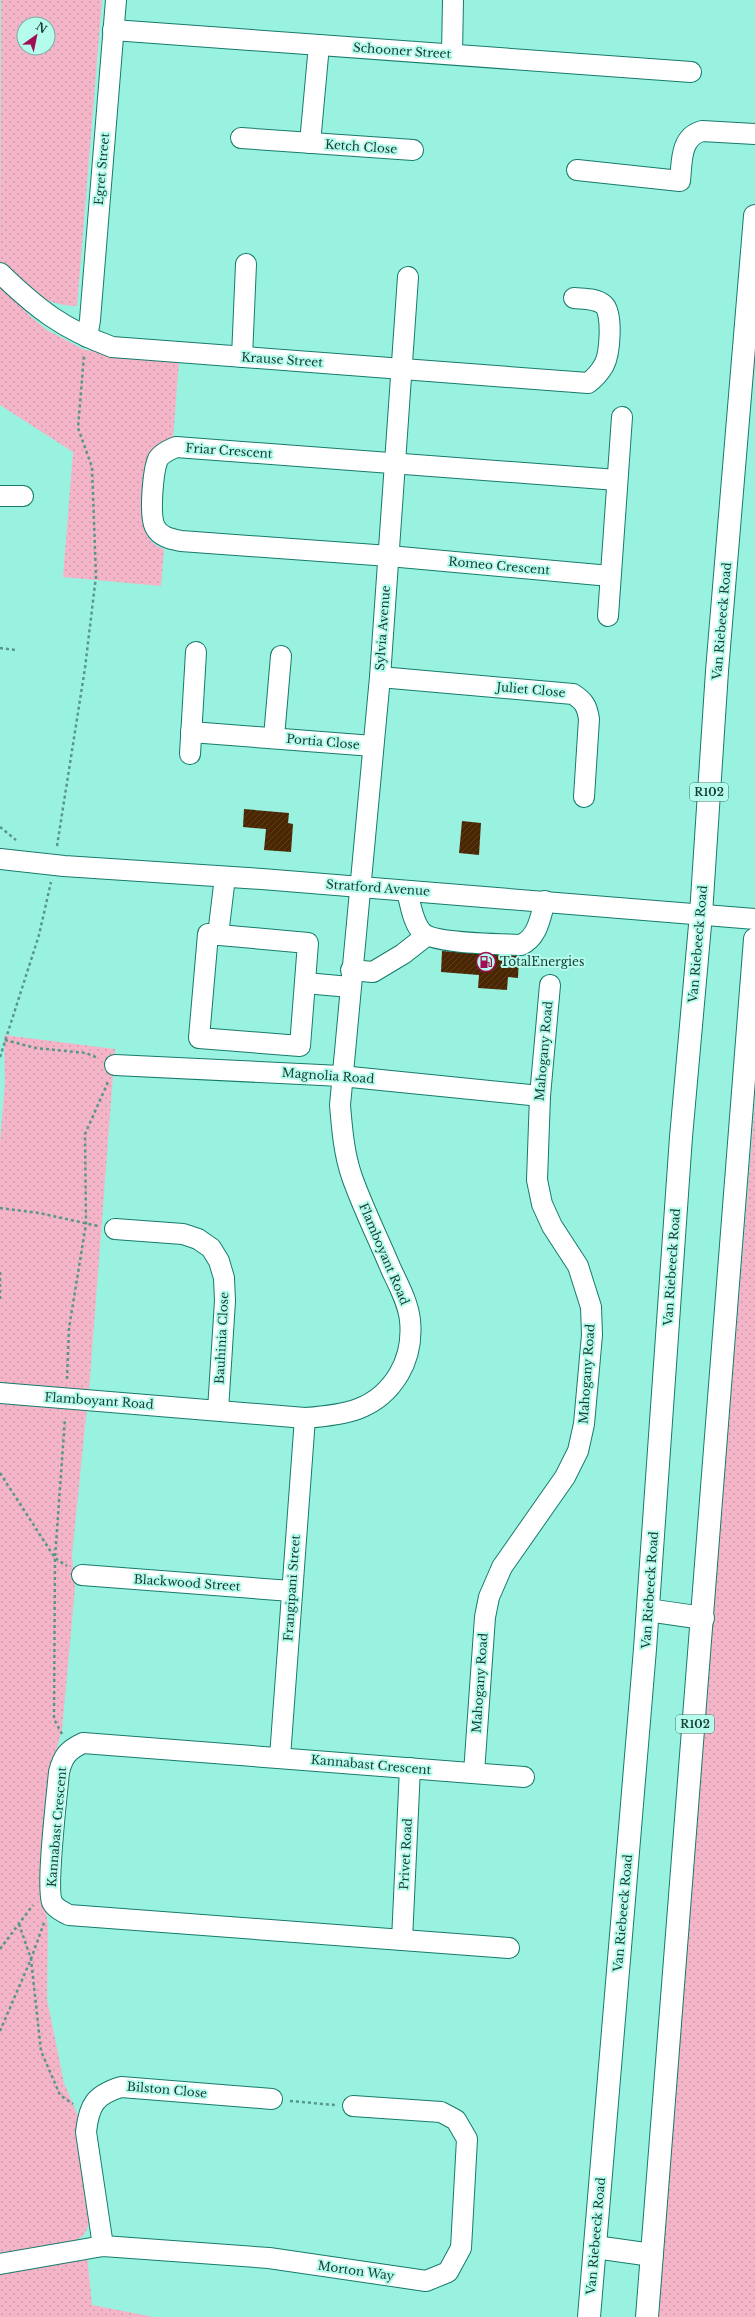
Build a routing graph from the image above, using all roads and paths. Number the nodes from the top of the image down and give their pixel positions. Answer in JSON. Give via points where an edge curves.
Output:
{"nodes":[{"id":1,"x":116,"y":0,"type":"edge"},
{"id":2,"x":453,"y":0,"type":"edge"},
{"id":3,"x":113,"y":30,"type":"junction"},
{"id":4,"x":320,"y":45,"type":"junction"},
{"id":5,"x":452,"y":54,"type":"junction"},
{"id":6,"x":691,"y":72,"type":"dead end"},
{"id":7,"x":755,"y":134,"type":"edge"},
{"id":8,"x":241,"y":138,"type":"dead end"},
{"id":9,"x":310,"y":143,"type":"junction"},
{"id":10,"x":413,"y":150,"type":"dead end"},
{"id":11,"x":577,"y":170,"type":"dead end"},
{"id":12,"x":755,"y":216,"type":"edge"},
{"id":13,"x":246,"y":264,"type":"dead end"},
{"id":14,"x":0,"y":273,"type":"edge"},
{"id":15,"x":408,"y":277,"type":"dead end"},
{"id":16,"x":574,"y":298,"type":"dead end"},
{"id":17,"x":87,"y":337,"type":"junction"},
{"id":18,"x":242,"y":357,"type":"junction"},
{"id":19,"x":401,"y":369,"type":"junction"},
{"id":20,"x":622,"y":416,"type":"dead end"},
{"id":21,"x":396,"y":464,"type":"junction"},
{"id":22,"x":617,"y":480,"type":"junction"},
{"id":23,"x":0,"y":496,"type":"edge"},
{"id":24,"x":23,"y":496,"type":"dead end"},
{"id":25,"x":389,"y":556,"type":"junction"},
{"id":26,"x":610,"y":576,"type":"junction"},
{"id":27,"x":608,"y":616,"type":"dead end"},
{"id":28,"x":0,"y":648,"type":"edge"},
{"id":29,"x":15,"y":650,"type":"dead end"},
{"id":30,"x":196,"y":652,"type":"dead end"},
{"id":31,"x":280,"y":656,"type":"dead end"},
{"id":32,"x":380,"y":677,"type":"junction"},
{"id":33,"x":191,"y":732,"type":"junction"},
{"id":34,"x":274,"y":737,"type":"junction"},
{"id":35,"x":373,"y":746,"type":"junction"},
{"id":36,"x":190,"y":754,"type":"dead end"},
{"id":37,"x":584,"y":797,"type":"dead end"},
{"id":38,"x":0,"y":827,"type":"edge"},
{"id":39,"x":18,"y":842,"type":"dead end"},
{"id":40,"x":57,"y":850,"type":"dead end"},
{"id":41,"x":0,"y":859,"type":"edge"},
{"id":42,"x":52,"y":877,"type":"dead end"},
{"id":43,"x":225,"y":877,"type":"junction"},
{"id":44,"x":359,"y":887,"type":"junction"},
{"id":45,"x":406,"y":891,"type":"junction"},
{"id":46,"x":545,"y":901,"type":"junction"},
{"id":47,"x":701,"y":914,"type":"junction"},
{"id":48,"x":755,"y":919,"type":"edge"},
{"id":49,"x":218,"y":935,"type":"junction"},
{"id":50,"x":426,"y":936,"type":"junction"},
{"id":51,"x":755,"y":939,"type":"edge"},
{"id":52,"x":351,"y":979,"type":"junction"},
{"id":53,"x":305,"y":983,"type":"junction"},
{"id":54,"x":550,"y":985,"type":"dead end"},
{"id":55,"x":5,"y":1040,"type":"junction"},
{"id":56,"x":0,"y":1056,"type":"edge"},
{"id":57,"x":115,"y":1065,"type":"joint"},
{"id":58,"x":341,"y":1076,"type":"junction"},
{"id":59,"x":540,"y":1096,"type":"junction"},
{"id":60,"x":0,"y":1208,"type":"edge"},
{"id":61,"x":115,"y":1229,"type":"joint"},
{"id":62,"x":0,"y":1272,"type":"edge"},
{"id":63,"x":0,"y":1299,"type":"edge"},
{"id":64,"x":0,"y":1393,"type":"edge"},
{"id":65,"x":218,"y":1410,"type":"junction"},
{"id":66,"x":305,"y":1418,"type":"junction"},
{"id":67,"x":0,"y":1473,"type":"edge"},
{"id":68,"x":82,"y":1575,"type":"joint"},
{"id":69,"x":291,"y":1591,"type":"junction"},
{"id":70,"x":648,"y":1610,"type":"junction"},
{"id":71,"x":703,"y":1618,"type":"junction"},
{"id":72,"x":280,"y":1757,"type":"junction"},
{"id":73,"x":410,"y":1768,"type":"junction"},
{"id":74,"x":474,"y":1773,"type":"junction"},
{"id":75,"x":524,"y":1777,"type":"dead end"},
{"id":76,"x":51,"y":1892,"type":"junction"},
{"id":77,"x":19,"y":1924,"type":"junction"},
{"id":78,"x":402,"y":1940,"type":"junction"},
{"id":79,"x":508,"y":1948,"type":"dead end"},
{"id":80,"x":0,"y":1949,"type":"edge"},
{"id":81,"x":31,"y":1959,"type":"junction"},
{"id":82,"x":0,"y":2030,"type":"edge"},
{"id":83,"x":272,"y":2099,"type":"joint"},
{"id":84,"x":353,"y":2106,"type":"joint"},
{"id":85,"x":88,"y":2114,"type":"junction"},
{"id":86,"x":103,"y":2246,"type":"junction"},
{"id":87,"x":595,"y":2247,"type":"junction"},
{"id":88,"x":652,"y":2255,"type":"junction"},
{"id":89,"x":0,"y":2264,"type":"edge"},
{"id":90,"x":589,"y":2317,"type":"edge"},
{"id":91,"x":647,"y":2317,"type":"edge"}],
"edges":[{"from":1,"to":3,"type":"street","name":"Egret Street"},
{"from":2,"to":5,"type":"street"},
{"from":3,"to":4,"type":"street","name":"Schooner Street"},
{"from":3,"to":17,"type":"street","name":"Egret Street"},
{"from":4,"to":5,"type":"street","name":"Schooner Street"},
{"from":4,"to":9,"type":"street","name":"Ketch Close"},
{"from":5,"to":6,"type":"street","name":"Schooner Street"},
{"from":7,"to":11,"type":"street","via":[[702,131],[695,133],[685,144],[680,181]]},
{"from":8,"to":9,"type":"street","name":"Ketch Close"},
{"from":9,"to":10,"type":"street","name":"Ketch Close"},
{"from":12,"to":47,"type":"main road","name":"Van Riebeeck Road","number":"R102","via":[[717,671]]},
{"from":13,"to":18,"type":"street"},
{"from":14,"to":17,"type":"street","name":"Krause Street","via":[[30,303],[51,318]]},
{"from":15,"to":19,"type":"street","name":"Sylvia Avenue"},
{"from":16,"to":19,"type":"street","name":"Krause Street","via":[[597,300],[605,305],[609,312],[605,363],[596,377],[588,383]]},
{"from":17,"to":18,"type":"street","name":"Krause Street","via":[[112,347]]},
{"from":17,"to":40,"type":"path","via":[[81,369],[78,428],[92,467],[96,576],[85,668]]},
{"from":18,"to":19,"type":"street","name":"Krause Street"},
{"from":19,"to":21,"type":"street","name":"Sylvia Avenue"},
{"from":20,"to":22,"type":"street"},
{"from":21,"to":22,"type":"street"},
{"from":21,"to":25,"type":"street","name":"Sylvia Avenue"},
{"from":21,"to":25,"type":"street","name":"Friar Crescent","via":[[176,447],[164,452],[155,471],[152,514],[155,527],[161,534],[181,541]]},
{"from":22,"to":26,"type":"street"},
{"from":23,"to":24,"type":"street"},
{"from":25,"to":26,"type":"street","name":"Romeo Crescent"},
{"from":25,"to":32,"type":"street","name":"Sylvia Avenue"},
{"from":26,"to":27,"type":"street"},
{"from":28,"to":29,"type":"path"},
{"from":30,"to":33,"type":"street"},
{"from":31,"to":34,"type":"street","name":"Portia Close"},
{"from":32,"to":35,"type":"street","name":"Sylvia Avenue"},
{"from":32,"to":37,"type":"street","name":"Juliet Close","via":[[573,694],[582,700],[588,713]]},
{"from":33,"to":34,"type":"street","name":"Portia Close"},
{"from":33,"to":36,"type":"street"},
{"from":34,"to":35,"type":"street","name":"Portia Close"},
{"from":35,"to":44,"type":"street","name":"Sylvia Avenue"},
{"from":38,"to":39,"type":"path"},
{"from":41,"to":43,"type":"street","name":"Stratford Avenue"},
{"from":42,"to":55,"type":"path","via":[[39,935]]},
{"from":43,"to":44,"type":"street","name":"Stratford Avenue"},
{"from":43,"to":49,"type":"street"},
{"from":44,"to":45,"type":"street","name":"Stratford Avenue"},
{"from":44,"to":52,"type":"street","name":"Flamboyant Road"},
{"from":45,"to":46,"type":"street","name":"Stratford Avenue"},
{"from":45,"to":50,"type":"street","via":[[420,930]]},
{"from":46,"to":47,"type":"street","name":"Stratford Avenue"},
{"from":46,"to":50,"type":"street","via":[[536,932],[521,946],[443,940]]},
{"from":47,"to":48,"type":"street","name":"Stratford Avenue"},
{"from":47,"to":70,"type":"main road","name":"Van Riebeeck Road","number":"R102","via":[[681,1137]]},
{"from":49,"to":53,"type":"street","via":[[308,943]]},
{"from":49,"to":53,"type":"street","via":[[208,934],[199,1038],[300,1046]]},
{"from":50,"to":52,"type":"street","via":[[373,972]]},
{"from":51,"to":71,"type":"main road","number":"R102"},
{"from":52,"to":53,"type":"street"},
{"from":52,"to":58,"type":"street","name":"Flamboyant Road"},
{"from":54,"to":59,"type":"street","name":"Mahogany Road"},
{"from":55,"to":56,"type":"path"},
{"from":55,"to":57,"type":"path","via":[[36,1048],[86,1053]]},
{"from":57,"to":58,"type":"street","name":"Magnolia Road"},
{"from":58,"to":59,"type":"street","name":"Magnolia Road"},
{"from":58,"to":66,"type":"street","name":"Flamboyant Road","via":[[343,1140],[351,1175],[402,1293],[410,1318],[411,1342],[407,1360],[395,1380],[382,1395],[367,1406],[344,1415]]},
{"from":59,"to":74,"type":"street","name":"Mahogany Road","via":[[536,1161],[538,1190],[552,1226],[578,1266],[587,1290],[591,1307],[592,1335],[588,1385],[578,1451],[566,1477],[502,1567],[489,1597],[485,1617]]},
{"from":60,"to":61,"type":"path"},
{"from":61,"to":65,"type":"street","name":"Bauhinia Close","via":[[183,1234],[198,1239],[211,1248],[219,1261],[224,1278],[225,1301]]},
{"from":62,"to":63,"type":"path"},
{"from":64,"to":65,"type":"street","name":"Flamboyant Road"},
{"from":65,"to":66,"type":"street","name":"Flamboyant Road"},
{"from":66,"to":69,"type":"street","name":"Frangipani Street"},
{"from":67,"to":68,"type":"path","via":[[55,1558]]},
{"from":68,"to":69,"type":"street","name":"Blackwood Street"},
{"from":69,"to":72,"type":"street","name":"Frangipani Street"},
{"from":70,"to":71,"type":"main road"},
{"from":70,"to":87,"type":"main road","name":"Van Riebeeck Road","number":"R102"},
{"from":71,"to":88,"type":"main road","number":"R102"},
{"from":72,"to":73,"type":"street","name":"Kannabast Crescent"},
{"from":72,"to":76,"type":"street","name":"Kannabast Crescent","via":[[83,1743],[70,1748],[63,1757],[59,1772]]},
{"from":73,"to":74,"type":"street","name":"Kannabast Crescent"},
{"from":73,"to":78,"type":"street","name":"Privet Road"},
{"from":74,"to":75,"type":"street","name":"Kannabast Crescent"},
{"from":76,"to":77,"type":"path"},
{"from":76,"to":78,"type":"street","name":"Kannabast Crescent","via":[[59,1910],[84,1918]]},
{"from":76,"to":81,"type":"path"},
{"from":77,"to":80,"type":"path"},
{"from":77,"to":81,"type":"path"},
{"from":78,"to":79,"type":"street","name":"Kannabast Crescent"},
{"from":81,"to":82,"type":"path"},
{"from":81,"to":85,"type":"path","via":[[41,2051],[60,2095]]},
{"from":83,"to":84,"type":"path"},
{"from":83,"to":85,"type":"street","name":"Bilston Close","via":[[121,2087],[106,2091],[96,2100]]},
{"from":84,"to":86,"type":"street","name":"Morton Way","via":[[441,2112],[456,2120],[467,2139],[461,2248],[448,2272],[426,2281],[269,2258]]},
{"from":85,"to":86,"type":"street","name":"Bilston Close","via":[[86,2132]]},
{"from":86,"to":89,"type":"street","name":"Morton Way"},
{"from":87,"to":88,"type":"main road"},
{"from":87,"to":90,"type":"main road","name":"Van Riebeeck Road","number":"R102"},
{"from":88,"to":91,"type":"main road","number":"R102"}]}
